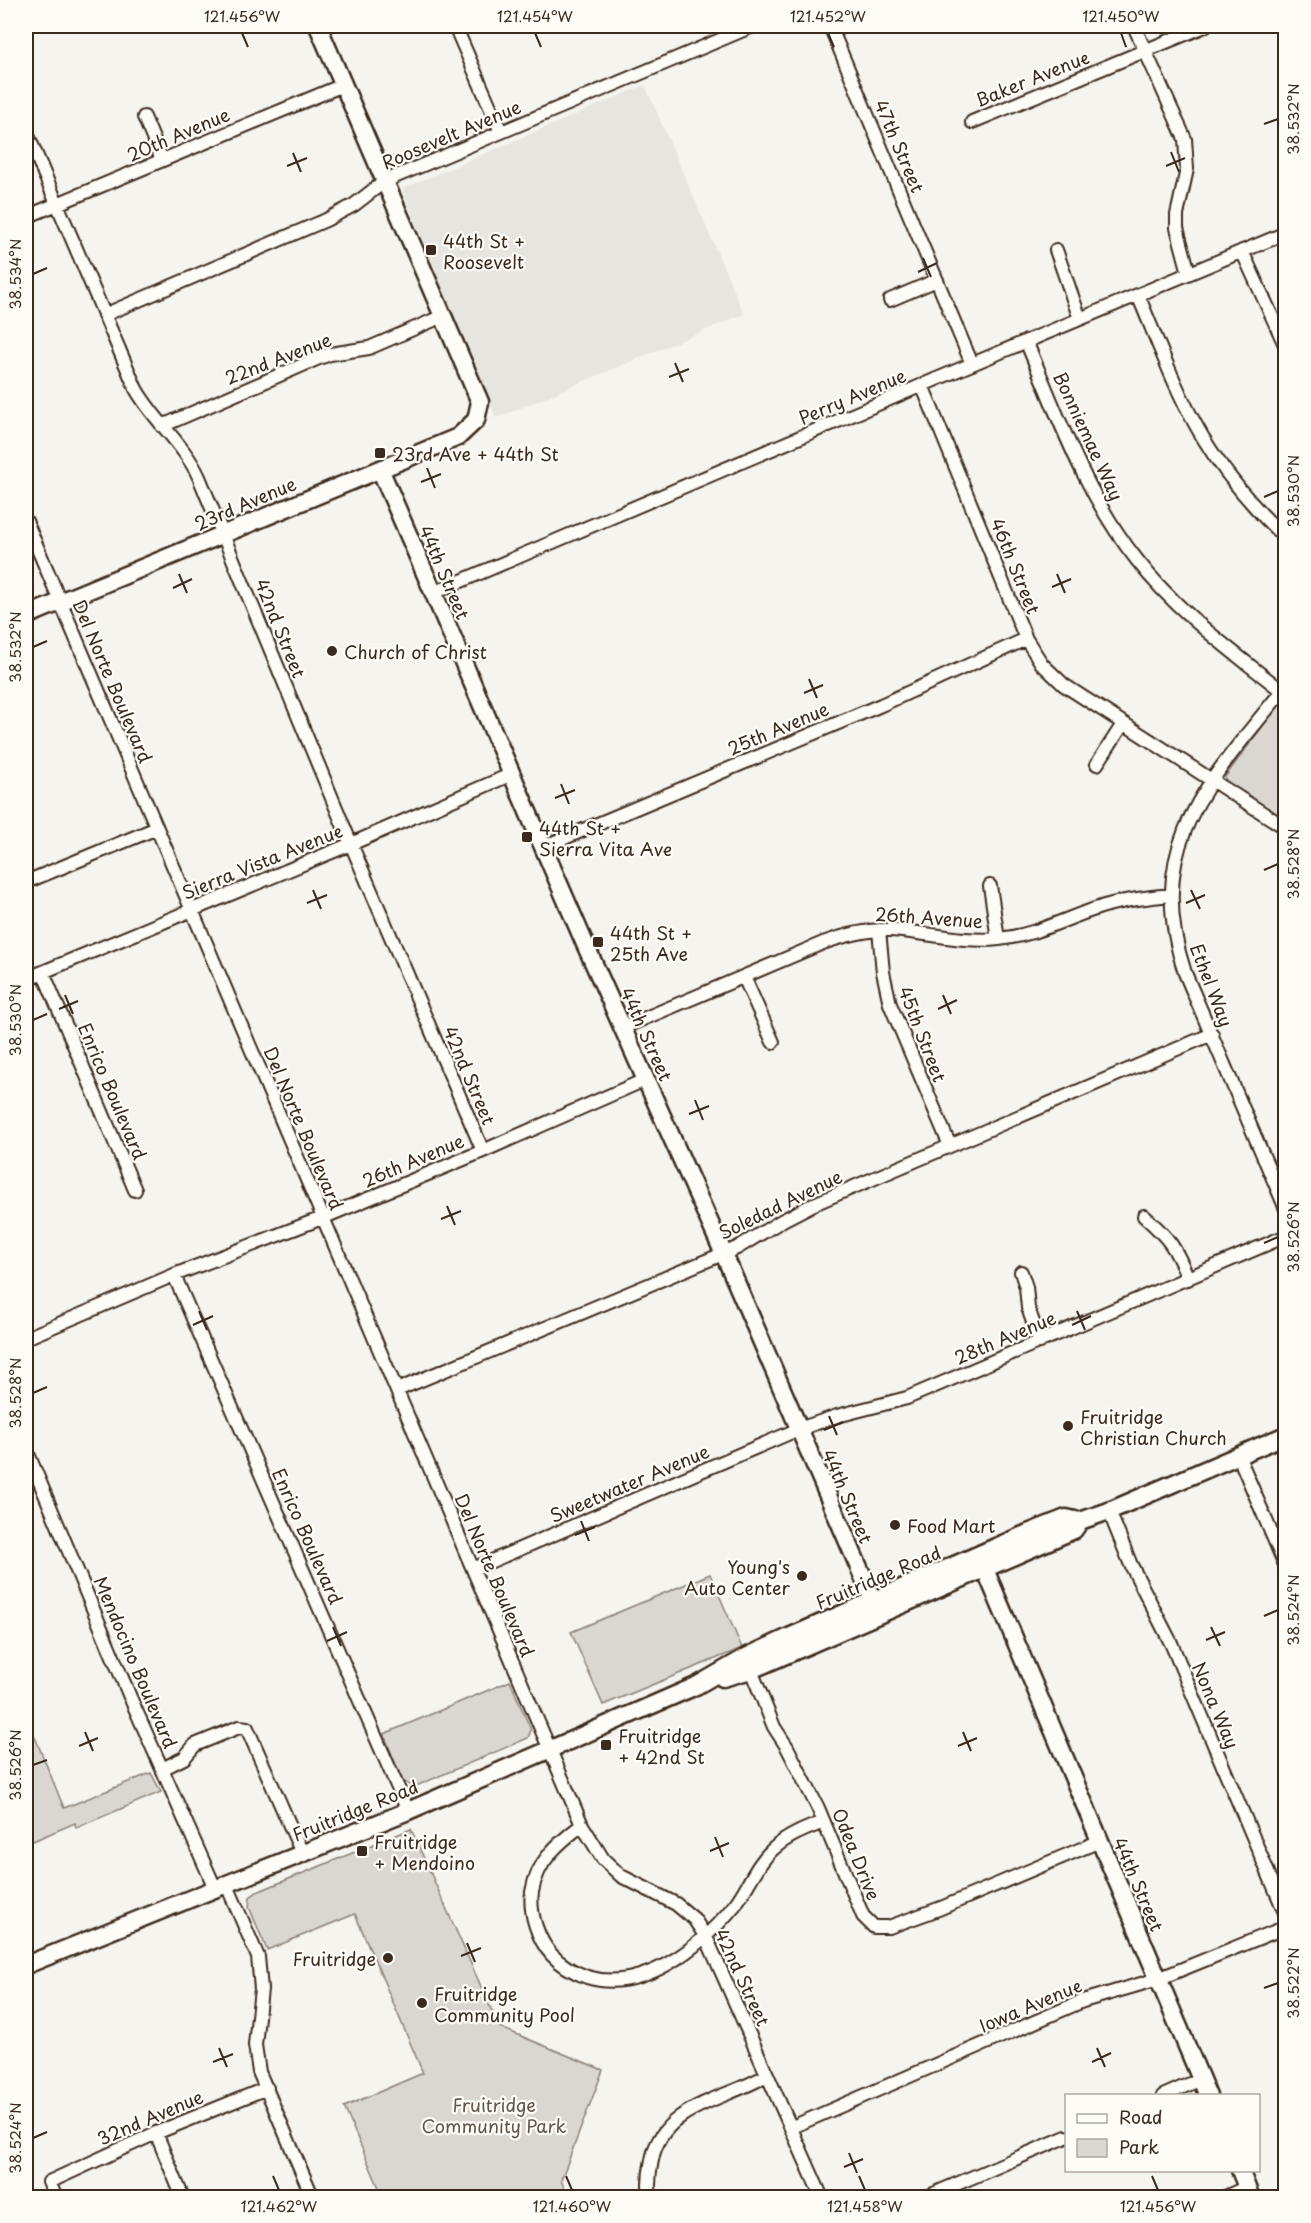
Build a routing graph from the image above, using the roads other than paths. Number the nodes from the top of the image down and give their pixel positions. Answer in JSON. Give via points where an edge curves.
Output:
{"nodes":[{"id":1,"x":318,"y":26,"type":"edge"},
{"id":2,"x":455,"y":26,"type":"edge"},
{"id":3,"x":753,"y":26,"type":"edge"},
{"id":4,"x":831,"y":26,"type":"edge"},
{"id":5,"x":1134,"y":26,"type":"edge"},
{"id":6,"x":1205,"y":26,"type":"edge"},
{"id":7,"x":1146,"y":50,"type":"junction"},
{"id":8,"x":343,"y":85,"type":"junction"},
{"id":9,"x":144,"y":117,"type":"dead end"},
{"id":10,"x":972,"y":122,"type":"dead end"},
{"id":11,"x":26,"y":131,"type":"edge"},
{"id":12,"x":501,"y":132,"type":"junction"},
{"id":13,"x":162,"y":160,"type":"junction"},
{"id":14,"x":385,"y":181,"type":"junction"},
{"id":15,"x":57,"y":204,"type":"junction"},
{"id":16,"x":26,"y":217,"type":"edge"},
{"id":17,"x":1286,"y":233,"type":"edge"},
{"id":18,"x":1056,"y":250,"type":"dead end"},
{"id":19,"x":1242,"y":251,"type":"junction"},
{"id":20,"x":1189,"y":273,"type":"junction"},
{"id":21,"x":937,"y":280,"type":"junction"},
{"id":22,"x":1138,"y":295,"type":"junction"},
{"id":23,"x":890,"y":300,"type":"dead end"},
{"id":24,"x":104,"y":315,"type":"junction"},
{"id":25,"x":443,"y":316,"type":"junction"},
{"id":26,"x":1080,"y":319,"type":"junction"},
{"id":27,"x":1026,"y":341,"type":"junction"},
{"id":28,"x":1286,"y":347,"type":"edge"},
{"id":29,"x":972,"y":364,"type":"junction"},
{"id":30,"x":922,"y":385,"type":"junction"},
{"id":31,"x":162,"y":426,"type":"junction"},
{"id":32,"x":380,"y":469,"type":"junction"},
{"id":33,"x":26,"y":521,"type":"edge"},
{"id":34,"x":222,"y":534,"type":"junction"},
{"id":35,"x":1286,"y":539,"type":"edge"},
{"id":36,"x":433,"y":593,"type":"junction"},
{"id":37,"x":60,"y":600,"type":"junction"},
{"id":38,"x":26,"y":616,"type":"edge"},
{"id":39,"x":1026,"y":639,"type":"junction"},
{"id":40,"x":1284,"y":688,"type":"edge"},
{"id":41,"x":1123,"y":724,"type":"junction"},
{"id":42,"x":1097,"y":764,"type":"dead end"},
{"id":43,"x":512,"y":774,"type":"junction"},
{"id":44,"x":1211,"y":780,"type":"junction"},
{"id":45,"x":157,"y":828,"type":"junction"},
{"id":46,"x":1286,"y":828,"type":"edge"},
{"id":47,"x":351,"y":844,"type":"junction"},
{"id":48,"x":543,"y":847,"type":"junction"},
{"id":49,"x":26,"y":882,"type":"edge"},
{"id":50,"x":990,"y":886,"type":"dead end"},
{"id":51,"x":1172,"y":895,"type":"junction"},
{"id":52,"x":192,"y":909,"type":"junction"},
{"id":53,"x":879,"y":930,"type":"junction"},
{"id":54,"x":998,"y":939,"type":"junction"},
{"id":55,"x":43,"y":972,"type":"junction"},
{"id":56,"x":744,"y":977,"type":"junction"},
{"id":57,"x":26,"y":979,"type":"edge"},
{"id":58,"x":624,"y":1028,"type":"junction"},
{"id":59,"x":1212,"y":1034,"type":"junction"},
{"id":60,"x":773,"y":1042,"type":"dead end"},
{"id":61,"x":646,"y":1079,"type":"junction"},
{"id":62,"x":950,"y":1146,"type":"junction"},
{"id":63,"x":483,"y":1151,"type":"junction"},
{"id":64,"x":135,"y":1190,"type":"dead end"},
{"id":65,"x":1286,"y":1209,"type":"edge"},
{"id":66,"x":1144,"y":1216,"type":"dead end"},
{"id":67,"x":322,"y":1218,"type":"junction"},
{"id":68,"x":1286,"y":1236,"type":"edge"},
{"id":69,"x":723,"y":1252,"type":"junction"},
{"id":70,"x":1021,"y":1272,"type":"dead end"},
{"id":71,"x":174,"y":1275,"type":"junction"},
{"id":72,"x":1188,"y":1279,"type":"junction"},
{"id":73,"x":26,"y":1338,"type":"edge"},
{"id":74,"x":1041,"y":1342,"type":"junction"},
{"id":75,"x":397,"y":1390,"type":"junction"},
{"id":76,"x":799,"y":1429,"type":"junction"},
{"id":77,"x":1286,"y":1435,"type":"edge"},
{"id":78,"x":26,"y":1449,"type":"edge"},
{"id":79,"x":1238,"y":1455,"type":"junction"},
{"id":80,"x":1109,"y":1511,"type":"junction"},
{"id":81,"x":982,"y":1562,"type":"junction"},
{"id":82,"x":1286,"y":1567,"type":"edge"},
{"id":83,"x":473,"y":1569,"type":"junction"},
{"id":84,"x":876,"y":1608,"type":"junction"},
{"id":85,"x":752,"y":1670,"type":"junction"},
{"id":86,"x":696,"y":1686,"type":"junction"},
{"id":87,"x":550,"y":1749,"type":"junction"},
{"id":88,"x":162,"y":1769,"type":"junction"},
{"id":89,"x":408,"y":1810,"type":"junction"},
{"id":90,"x":824,"y":1822,"type":"junction"},
{"id":91,"x":582,"y":1825,"type":"junction"},
{"id":92,"x":1100,"y":1841,"type":"junction"},
{"id":93,"x":302,"y":1853,"type":"junction"},
{"id":94,"x":221,"y":1885,"type":"junction"},
{"id":95,"x":1286,"y":1915,"type":"edge"},
{"id":96,"x":1286,"y":1927,"type":"edge"},
{"id":97,"x":706,"y":1936,"type":"junction"},
{"id":98,"x":26,"y":1965,"type":"edge"},
{"id":99,"x":1158,"y":1979,"type":"junction"},
{"id":100,"x":767,"y":2075,"type":"junction"},
{"id":101,"x":1201,"y":2079,"type":"junction"},
{"id":102,"x":267,"y":2088,"type":"junction"},
{"id":103,"x":1167,"y":2094,"type":"edge"},
{"id":104,"x":1207,"y":2094,"type":"edge"},
{"id":105,"x":792,"y":2127,"type":"junction"},
{"id":106,"x":156,"y":2133,"type":"junction"},
{"id":107,"x":1065,"y":2137,"type":"edge"},
{"id":108,"x":1241,"y":2172,"type":"edge"},
{"id":109,"x":1249,"y":2192,"type":"edge"},
{"id":110,"x":56,"y":2198,"type":"edge"},
{"id":111,"x":183,"y":2198,"type":"edge"},
{"id":112,"x":313,"y":2198,"type":"edge"},
{"id":113,"x":650,"y":2198,"type":"edge"},
{"id":114,"x":822,"y":2198,"type":"edge"},
{"id":115,"x":924,"y":2198,"type":"edge"},
{"id":116,"x":1223,"y":2198,"type":"edge"}],
"edges":[{"from":1,"to":8,"type":"street"},
{"from":2,"to":12,"type":"street"},
{"from":3,"to":12,"type":"street","name":"Roosevelt Avenue"},
{"from":4,"to":21,"type":"street","name":"47th Street"},
{"from":5,"to":7,"type":"street"},
{"from":6,"to":7,"type":"street","name":"Baker Avenue"},
{"from":7,"to":10,"type":"street","name":"Baker Avenue"},
{"from":7,"to":20,"type":"street","via":[[1185,139],[1187,169],[1177,228]]},
{"from":8,"to":13,"type":"street","name":"20th Avenue"},
{"from":8,"to":14,"type":"street"},
{"from":9,"to":13,"type":"street"},
{"from":11,"to":15,"type":"street","name":"42nd Street"},
{"from":12,"to":14,"type":"street","name":"Roosevelt Avenue"},
{"from":13,"to":15,"type":"street","name":"20th Avenue"},
{"from":14,"to":24,"type":"street","name":"Roosevelt Avenue","via":[[326,220]]},
{"from":14,"to":25,"type":"street"},
{"from":15,"to":16,"type":"street","name":"20th Avenue"},
{"from":15,"to":24,"type":"street","name":"42nd Street"},
{"from":17,"to":19,"type":"street","name":"Perry Avenue"},
{"from":18,"to":26,"type":"street"},
{"from":19,"to":20,"type":"street","name":"Perry Avenue"},
{"from":19,"to":28,"type":"street"},
{"from":20,"to":22,"type":"street","name":"Perry Avenue"},
{"from":21,"to":23,"type":"street"},
{"from":21,"to":29,"type":"street","name":"47th Street"},
{"from":22,"to":26,"type":"street","name":"Perry Avenue"},
{"from":22,"to":35,"type":"street","via":[[1202,436],[1240,491]]},
{"from":24,"to":31,"type":"street","name":"42nd Street","via":[[136,389]]},
{"from":25,"to":31,"type":"street","name":"22nd Avenue","via":[[369,348],[319,358]]},
{"from":25,"to":32,"type":"street","name":"23rd Avenue","via":[[480,402],[476,420],[458,437]]},
{"from":26,"to":27,"type":"street","name":"Perry Avenue"},
{"from":27,"to":29,"type":"street","name":"Perry Avenue"},
{"from":27,"to":40,"type":"street","name":"Bonniemae Way","via":[[1083,474],[1130,552],[1179,607]]},
{"from":29,"to":30,"type":"street","name":"Perry Avenue"},
{"from":30,"to":36,"type":"street","name":"Perry Avenue"},
{"from":30,"to":39,"type":"street","name":"46th Street"},
{"from":31,"to":34,"type":"street","name":"42nd Street","via":[[195,467]]},
{"from":32,"to":34,"type":"street","name":"23rd Avenue"},
{"from":32,"to":36,"type":"street","name":"44th Street"},
{"from":33,"to":37,"type":"street","name":"Del Norte Boulevard"},
{"from":34,"to":37,"type":"street","name":"23rd Avenue"},
{"from":34,"to":47,"type":"street","name":"42nd Street"},
{"from":36,"to":43,"type":"street","name":"44th Street"},
{"from":37,"to":38,"type":"street","name":"23rd Avenue"},
{"from":37,"to":45,"type":"street","name":"Del Norte Boulevard"},
{"from":39,"to":41,"type":"street","name":"46th Street","via":[[1042,664],[1064,685]]},
{"from":39,"to":48,"type":"street","name":"25th Avenue","via":[[881,705]]},
{"from":40,"to":44,"type":"street","name":"Ethel Way"},
{"from":41,"to":42,"type":"street"},
{"from":41,"to":44,"type":"street","name":"46th Street"},
{"from":43,"to":47,"type":"street","name":"Sierra Vista Avenue"},
{"from":43,"to":48,"type":"street","name":"44th Street"},
{"from":44,"to":46,"type":"street","name":"46th Street"},
{"from":44,"to":51,"type":"street","name":"Ethel Way","via":[[1180,843]]},
{"from":45,"to":49,"type":"street"},
{"from":45,"to":52,"type":"street","name":"Del Norte Boulevard"},
{"from":47,"to":52,"type":"street","name":"Sierra Vista Avenue"},
{"from":47,"to":63,"type":"street","name":"42nd Street"},
{"from":48,"to":58,"type":"street","name":"44th Street"},
{"from":50,"to":54,"type":"street"},
{"from":51,"to":54,"type":"street","name":"26th Avenue","via":[[1107,905],[1035,932]]},
{"from":51,"to":59,"type":"street","name":"Ethel Way","via":[[1179,953]]},
{"from":52,"to":55,"type":"street","name":"Sierra Vista Avenue"},
{"from":52,"to":67,"type":"street","name":"Del Norte Boulevard"},
{"from":53,"to":54,"type":"street","name":"26th Avenue"},
{"from":53,"to":56,"type":"street","name":"26th Avenue","via":[[837,938]]},
{"from":53,"to":62,"type":"street","name":"45th Street","via":[[890,1004]]},
{"from":55,"to":57,"type":"street","name":"Sierra Vista Avenue"},
{"from":55,"to":64,"type":"street","name":"Enrico Boulevard"},
{"from":56,"to":58,"type":"street","name":"26th Avenue"},
{"from":56,"to":60,"type":"street"},
{"from":58,"to":61,"type":"street","name":"44th Street"},
{"from":59,"to":62,"type":"street","name":"Soledad Avenue"},
{"from":59,"to":65,"type":"street","name":"Ethel Way"},
{"from":61,"to":63,"type":"street","name":"26th Avenue"},
{"from":61,"to":69,"type":"street","name":"44th Street"},
{"from":62,"to":69,"type":"street","name":"Soledad Avenue","via":[[806,1208],[737,1248]]},
{"from":63,"to":67,"type":"street","name":"26th Avenue"},
{"from":66,"to":72,"type":"street","via":[[1171,1242]]},
{"from":67,"to":71,"type":"street","name":"26th Avenue"},
{"from":67,"to":75,"type":"street","name":"Del Norte Boulevard"},
{"from":68,"to":72,"type":"street","name":"28th Avenue"},
{"from":69,"to":75,"type":"street","name":"Soledad Avenue"},
{"from":69,"to":76,"type":"street","name":"44th Street"},
{"from":70,"to":74,"type":"street","via":[[1028,1308]]},
{"from":71,"to":73,"type":"street","name":"26th Avenue"},
{"from":71,"to":89,"type":"street","name":"Enrico Boulevard"},
{"from":72,"to":74,"type":"street","name":"28th Avenue"},
{"from":74,"to":76,"type":"street","name":"28th Avenue","via":[[907,1398]]},
{"from":75,"to":83,"type":"street","name":"Del Norte Boulevard"},
{"from":76,"to":83,"type":"street","name":"Sweetwater Avenue"},
{"from":76,"to":84,"type":"street","name":"44th Street"},
{"from":77,"to":79,"type":"street","name":"Fruitridge Road"},
{"from":78,"to":88,"type":"street","name":"Mendocino Boulevard"},
{"from":79,"to":80,"type":"street","name":"Fruitridge Road"},
{"from":79,"to":82,"type":"street"},
{"from":80,"to":81,"type":"street","name":"Fruitridge Road","via":[[1080,1521],[1066,1518]]},
{"from":80,"to":95,"type":"street","name":"Nona Way","via":[[1131,1565],[1171,1643]]},
{"from":81,"to":84,"type":"street","name":"Fruitridge Road"},
{"from":81,"to":92,"type":"street","name":"44th Street"},
{"from":83,"to":87,"type":"street","name":"Del Norte Boulevard"},
{"from":84,"to":85,"type":"street","name":"Fruitridge Road"},
{"from":84,"to":86,"type":"street","name":"Fruitridge Road","via":[[748,1656]]},
{"from":85,"to":86,"type":"street","name":"Fruitridge Road"},
{"from":85,"to":90,"type":"street","name":"Odea Drive","via":[[774,1727]]},
{"from":86,"to":87,"type":"street","name":"Fruitridge Road"},
{"from":87,"to":89,"type":"street","name":"Fruitridge Road"},
{"from":87,"to":91,"type":"street","name":"42nd Street"},
{"from":88,"to":93,"type":"street","via":[[184,1758],[195,1745],[240,1727],[247,1728]]},
{"from":88,"to":94,"type":"street","name":"Mendocino Boulevard"},
{"from":89,"to":93,"type":"street","name":"Fruitridge Road"},
{"from":90,"to":92,"type":"street","name":"Odea Drive","via":[[863,1916],[880,1929],[941,1908]]},
{"from":90,"to":97,"type":"street","via":[[790,1836],[773,1849],[758,1865],[740,1897]]},
{"from":91,"to":97,"type":"street","name":"42nd Street","via":[[603,1859],[621,1876],[676,1904]]},
{"from":91,"to":97,"type":"street","via":[[553,1848],[541,1864],[531,1896],[538,1933],[558,1961],[576,1974],[599,1981],[624,1980],[649,1974]]},
{"from":92,"to":99,"type":"street","name":"44th Street"},
{"from":93,"to":94,"type":"street","name":"Fruitridge Road"},
{"from":94,"to":98,"type":"street","name":"Fruitridge Road"},
{"from":94,"to":102,"type":"street","name":"Mendocino Boulevard","via":[[258,1957],[261,1989],[255,2045],[259,2072]]},
{"from":96,"to":99,"type":"street","name":"Iowa Avenue"},
{"from":97,"to":100,"type":"street","name":"42nd Street"},
{"from":99,"to":101,"type":"street","name":"44th Street"},
{"from":99,"to":105,"type":"street","name":"Iowa Avenue","via":[[1083,2001]]},
{"from":100,"to":105,"type":"street","name":"42nd Street"},
{"from":100,"to":113,"type":"street","via":[[697,2106],[670,2124],[653,2153]]},
{"from":101,"to":103,"type":"street"},
{"from":101,"to":104,"type":"street","name":"44th Street"},
{"from":102,"to":106,"type":"street","name":"32nd Avenue"},
{"from":102,"to":112,"type":"street","name":"Mendocino Boulevard"},
{"from":105,"to":114,"type":"street","name":"42nd Street"},
{"from":106,"to":110,"type":"street","name":"32nd Avenue","via":[[49,2181]]},
{"from":106,"to":111,"type":"street"},
{"from":107,"to":115,"type":"street"},
{"from":108,"to":109,"type":"street"},
{"from":109,"to":116,"type":"street"}]}
